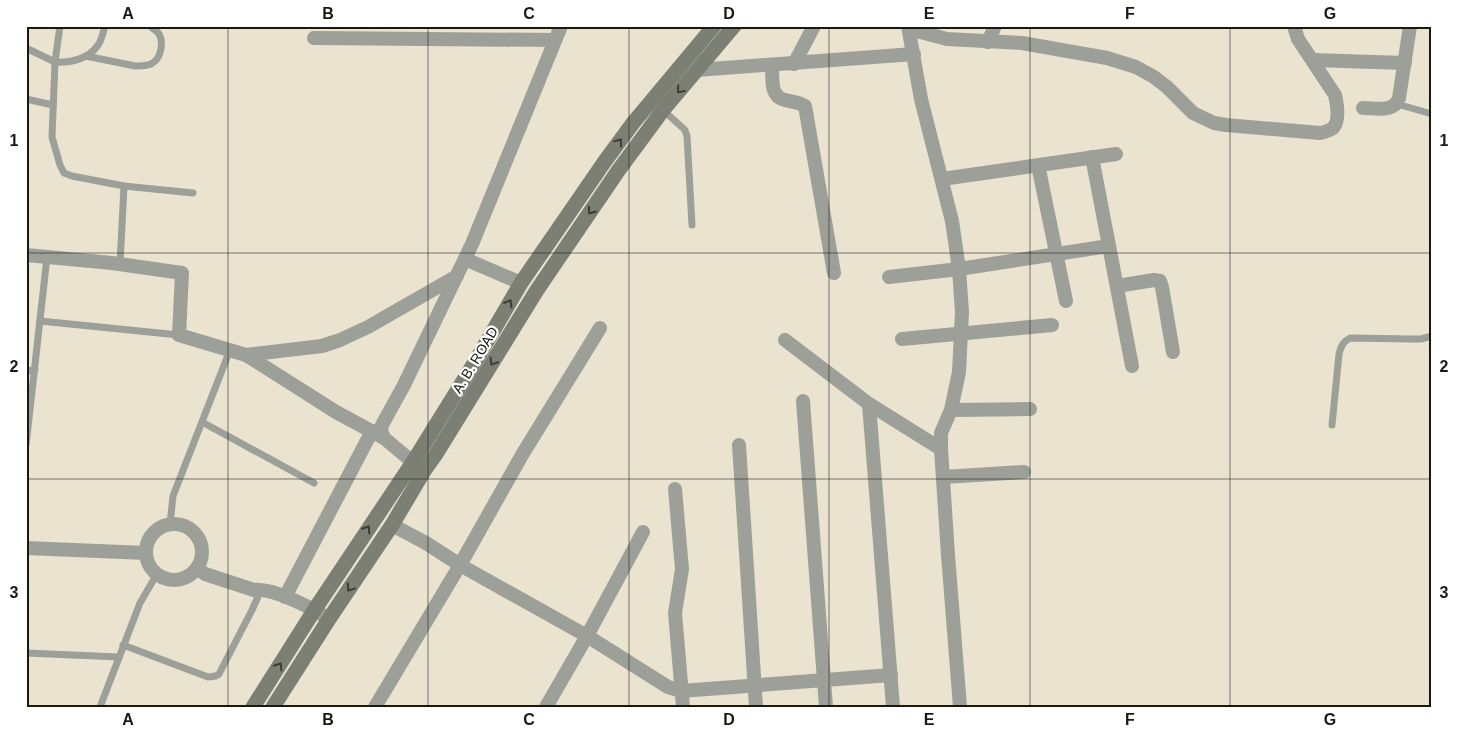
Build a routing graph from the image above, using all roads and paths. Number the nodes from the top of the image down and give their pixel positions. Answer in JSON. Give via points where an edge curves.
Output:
{"nodes":[{"id":1,"x":60,"y":26,"type":"edge"},
{"id":2,"x":105,"y":26,"type":"edge"},
{"id":3,"x":150,"y":26,"type":"edge"},
{"id":4,"x":561,"y":26,"type":"edge"},
{"id":5,"x":714,"y":26,"type":"edge"},
{"id":6,"x":734,"y":26,"type":"edge"},
{"id":7,"x":814,"y":26,"type":"edge"},
{"id":8,"x":995,"y":26,"type":"edge"},
{"id":9,"x":1294,"y":26,"type":"edge"},
{"id":10,"x":1410,"y":26,"type":"edge"},
{"id":11,"x":908,"y":28,"type":"edge"},
{"id":12,"x":549,"y":35,"type":"edge"},
{"id":13,"x":314,"y":38,"type":"dead end"},
{"id":14,"x":988,"y":42,"type":"junction"},
{"id":15,"x":26,"y":48,"type":"edge"},
{"id":16,"x":914,"y":54,"type":"junction"},
{"id":17,"x":86,"y":56,"type":"junction"},
{"id":18,"x":1313,"y":60,"type":"junction"},
{"id":19,"x":55,"y":62,"type":"junction"},
{"id":20,"x":1405,"y":62,"type":"junction"},
{"id":21,"x":794,"y":64,"type":"junction"},
{"id":22,"x":772,"y":65,"type":"junction"},
{"id":23,"x":696,"y":70,"type":"junction"},
{"id":24,"x":26,"y":99,"type":"edge"},
{"id":25,"x":1397,"y":104,"type":"junction"},
{"id":26,"x":53,"y":105,"type":"junction"},
{"id":27,"x":1363,"y":108,"type":"dead end"},
{"id":28,"x":663,"y":110,"type":"junction"},
{"id":29,"x":1432,"y":114,"type":"edge"},
{"id":30,"x":1116,"y":154,"type":"dead end"},
{"id":31,"x":1092,"y":157,"type":"junction"},
{"id":32,"x":1038,"y":165,"type":"junction"},
{"id":33,"x":942,"y":179,"type":"junction"},
{"id":34,"x":124,"y":186,"type":"junction"},
{"id":35,"x":193,"y":193,"type":"dead end"},
{"id":36,"x":692,"y":225,"type":"dead end"},
{"id":37,"x":1109,"y":246,"type":"junction"},
{"id":38,"x":1056,"y":254,"type":"junction"},
{"id":39,"x":26,"y":255,"type":"edge"},
{"id":40,"x":47,"y":257,"type":"junction"},
{"id":41,"x":465,"y":259,"type":"junction"},
{"id":42,"x":120,"y":264,"type":"junction"},
{"id":43,"x":959,"y":269,"type":"junction"},
{"id":44,"x":834,"y":273,"type":"dead end"},
{"id":45,"x":457,"y":276,"type":"junction"},
{"id":46,"x":889,"y":277,"type":"dead end"},
{"id":47,"x":521,"y":283,"type":"junction"},
{"id":48,"x":1117,"y":286,"type":"junction"},
{"id":49,"x":1066,"y":301,"type":"dead end"},
{"id":50,"x":40,"y":322,"type":"junction"},
{"id":51,"x":1052,"y":325,"type":"dead end"},
{"id":52,"x":600,"y":328,"type":"dead end"},
{"id":53,"x":961,"y":334,"type":"junction"},
{"id":54,"x":179,"y":335,"type":"junction"},
{"id":55,"x":1432,"y":336,"type":"edge"},
{"id":56,"x":902,"y":339,"type":"dead end"},
{"id":57,"x":785,"y":340,"type":"dead end"},
{"id":58,"x":230,"y":350,"type":"junction"},
{"id":59,"x":1173,"y":352,"type":"dead end"},
{"id":60,"x":246,"y":355,"type":"junction"},
{"id":61,"x":1132,"y":366,"type":"dead end"},
{"id":62,"x":35,"y":370,"type":"junction"},
{"id":63,"x":26,"y":371,"type":"edge"},
{"id":64,"x":803,"y":402,"type":"dead end"},
{"id":65,"x":869,"y":404,"type":"junction"},
{"id":66,"x":1030,"y":409,"type":"dead end"},
{"id":67,"x":950,"y":410,"type":"junction"},
{"id":68,"x":202,"y":422,"type":"junction"},
{"id":69,"x":1332,"y":425,"type":"dead end"},
{"id":70,"x":372,"y":431,"type":"junction"},
{"id":71,"x":384,"y":438,"type":"junction"},
{"id":72,"x":26,"y":445,"type":"edge"},
{"id":73,"x":739,"y":445,"type":"dead end"},
{"id":74,"x":941,"y":449,"type":"junction"},
{"id":75,"x":418,"y":466,"type":"junction"},
{"id":76,"x":1024,"y":472,"type":"dead end"},
{"id":77,"x":943,"y":477,"type":"junction"},
{"id":78,"x":314,"y":483,"type":"dead end"},
{"id":79,"x":675,"y":489,"type":"dead end"},
{"id":80,"x":170,"y":524,"type":"junction"},
{"id":81,"x":392,"y":525,"type":"junction"},
{"id":82,"x":643,"y":532,"type":"dead end"},
{"id":83,"x":26,"y":548,"type":"edge"},
{"id":84,"x":146,"y":553,"type":"junction"},
{"id":85,"x":454,"y":562,"type":"junction"},
{"id":86,"x":197,"y":568,"type":"junction"},
{"id":87,"x":157,"y":574,"type":"junction"},
{"id":88,"x":261,"y":589,"type":"junction"},
{"id":89,"x":285,"y":597,"type":"junction"},
{"id":90,"x":315,"y":609,"type":"junction"},
{"id":91,"x":329,"y":619,"type":"junction"},
{"id":92,"x":587,"y":636,"type":"junction"},
{"id":93,"x":123,"y":645,"type":"junction"},
{"id":94,"x":26,"y":653,"type":"edge"},
{"id":95,"x":119,"y":657,"type":"junction"},
{"id":96,"x":891,"y":675,"type":"junction"},
{"id":97,"x":824,"y":680,"type":"junction"},
{"id":98,"x":754,"y":686,"type":"junction"},
{"id":99,"x":681,"y":691,"type":"junction"},
{"id":100,"x":100,"y":707,"type":"edge"},
{"id":101,"x":253,"y":707,"type":"edge"},
{"id":102,"x":273,"y":707,"type":"edge"},
{"id":103,"x":375,"y":707,"type":"edge"},
{"id":104,"x":546,"y":707,"type":"edge"},
{"id":105,"x":683,"y":707,"type":"edge"},
{"id":106,"x":756,"y":707,"type":"edge"},
{"id":107,"x":826,"y":707,"type":"edge"},
{"id":108,"x":893,"y":707,"type":"edge"},
{"id":109,"x":960,"y":707,"type":"edge"}],
"edges":[{"from":1,"to":19,"type":"lane"},
{"from":2,"to":17,"type":"lane","via":[[99,45]]},
{"from":3,"to":17,"type":"lane","via":[[161,41],[157,60],[151,64],[135,66]]},
{"from":4,"to":12,"type":"street"},
{"from":47,"to":5,"type":"main road","name":"A. B. ROAD","one_way":true,"via":[[633,123]]},
{"from":6,"to":23,"type":"main road","name":"A. B. ROAD"},
{"from":7,"to":21,"type":"street"},
{"from":8,"to":14,"type":"street"},
{"from":9,"to":18,"type":"street","via":[[1298,39]]},
{"from":10,"to":20,"type":"street"},
{"from":11,"to":14,"type":"street","via":[[947,40]]},
{"from":11,"to":16,"type":"street"},
{"from":12,"to":13,"type":"street"},
{"from":12,"to":41,"type":"street"},
{"from":14,"to":18,"type":"street","via":[[1022,43],[1107,58],[1136,67],[1154,77],[1193,113],[1214,123],[1320,133],[1334,128],[1337,102]]},
{"from":15,"to":19,"type":"lane"},
{"from":16,"to":21,"type":"street"},
{"from":16,"to":33,"type":"street","via":[[921,99]]},
{"from":17,"to":19,"type":"lane"},
{"from":18,"to":20,"type":"street"},
{"from":19,"to":26,"type":"lane"},
{"from":20,"to":25,"type":"street"},
{"from":21,"to":22,"type":"street"},
{"from":22,"to":23,"type":"street"},
{"from":22,"to":44,"type":"street","via":[[776,96],[805,106]]},
{"from":23,"to":28,"type":"main road","name":"A. B. ROAD","one_way":true},
{"from":24,"to":26,"type":"lane"},
{"from":25,"to":27,"type":"street"},
{"from":25,"to":29,"type":"lane"},
{"from":26,"to":34,"type":"lane","via":[[52,137],[64,172]]},
{"from":28,"to":36,"type":"lane","via":[[685,130],[687,136]]},
{"from":28,"to":75,"type":"main road","name":"A. B. ROAD","one_way":true,"via":[[537,290],[436,454]]},
{"from":30,"to":31,"type":"street"},
{"from":31,"to":32,"type":"street"},
{"from":31,"to":37,"type":"street"},
{"from":32,"to":33,"type":"street"},
{"from":32,"to":38,"type":"street"},
{"from":33,"to":43,"type":"street"},
{"from":34,"to":35,"type":"lane"},
{"from":34,"to":42,"type":"lane"},
{"from":37,"to":38,"type":"street"},
{"from":37,"to":48,"type":"street"},
{"from":38,"to":43,"type":"street"},
{"from":38,"to":49,"type":"street"},
{"from":39,"to":40,"type":"street"},
{"from":40,"to":42,"type":"street"},
{"from":40,"to":50,"type":"lane"},
{"from":41,"to":45,"type":"street"},
{"from":41,"to":47,"type":"street"},
{"from":42,"to":54,"type":"street","via":[[182,273]]},
{"from":43,"to":46,"type":"street"},
{"from":43,"to":53,"type":"street"},
{"from":45,"to":60,"type":"street","via":[[340,340],[322,346]]},
{"from":45,"to":71,"type":"street","via":[[382,425]]},
{"from":75,"to":47,"type":"main road","name":"A. B. ROAD","one_way":true},
{"from":48,"to":59,"type":"street","via":[[1160,281]]},
{"from":48,"to":61,"type":"street"},
{"from":50,"to":54,"type":"lane"},
{"from":50,"to":62,"type":"lane"},
{"from":51,"to":53,"type":"street"},
{"from":52,"to":85,"type":"street"},
{"from":53,"to":56,"type":"street"},
{"from":53,"to":67,"type":"street","via":[[960,372]]},
{"from":54,"to":58,"type":"street"},
{"from":55,"to":69,"type":"lane","via":[[1421,339],[1350,338],[1344,341],[1339,354]]},
{"from":57,"to":65,"type":"street"},
{"from":58,"to":60,"type":"street"},
{"from":58,"to":68,"type":"lane"},
{"from":60,"to":70,"type":"street"},
{"from":62,"to":63,"type":"lane"},
{"from":62,"to":72,"type":"lane"},
{"from":64,"to":97,"type":"street"},
{"from":65,"to":74,"type":"street"},
{"from":65,"to":96,"type":"street"},
{"from":66,"to":67,"type":"street"},
{"from":67,"to":74,"type":"street","via":[[941,433]]},
{"from":68,"to":78,"type":"lane"},
{"from":68,"to":80,"type":"lane","via":[[173,496]]},
{"from":70,"to":71,"type":"street"},
{"from":70,"to":89,"type":"street"},
{"from":71,"to":75,"type":"street"},
{"from":73,"to":98,"type":"street"},
{"from":74,"to":77,"type":"street"},
{"from":75,"to":81,"type":"main road","name":"A. B. ROAD"},
{"from":90,"to":75,"type":"main road","name":"A. B. ROAD","one_way":true},
{"from":76,"to":77,"type":"street"},
{"from":77,"to":109,"type":"street"},
{"from":79,"to":99,"type":"street","via":[[682,569],[675,613]]},
{"from":80,"to":84,"type":"street","via":[[152,535]]},
{"from":80,"to":86,"type":"street","via":[[180,525],[198,537],[202,549]]},
{"from":81,"to":85,"type":"street"},
{"from":81,"to":91,"type":"main road","name":"A. B. ROAD","one_way":true},
{"from":82,"to":92,"type":"street"},
{"from":83,"to":84,"type":"street"},
{"from":84,"to":87,"type":"street"},
{"from":85,"to":92,"type":"street"},
{"from":85,"to":103,"type":"street"},
{"from":86,"to":87,"type":"street","via":[[178,580]]},
{"from":86,"to":88,"type":"street","via":[[206,567],[257,584]]},
{"from":87,"to":93,"type":"lane","via":[[140,603]]},
{"from":88,"to":89,"type":"street"},
{"from":88,"to":93,"type":"lane","via":[[216,676],[208,677]]},
{"from":89,"to":90,"type":"street"},
{"from":90,"to":91,"type":"street"},
{"from":101,"to":90,"type":"main road","name":"A. B. ROAD","one_way":true},
{"from":91,"to":102,"type":"main road","name":"A. B. ROAD"},
{"from":92,"to":99,"type":"street","via":[[660,683]]},
{"from":92,"to":104,"type":"street"},
{"from":93,"to":95,"type":"lane"},
{"from":94,"to":95,"type":"lane"},
{"from":95,"to":100,"type":"lane"},
{"from":96,"to":97,"type":"street"},
{"from":96,"to":108,"type":"street"},
{"from":97,"to":98,"type":"street"},
{"from":97,"to":107,"type":"street"},
{"from":98,"to":99,"type":"street"},
{"from":98,"to":106,"type":"street"},
{"from":99,"to":105,"type":"street"}]}
